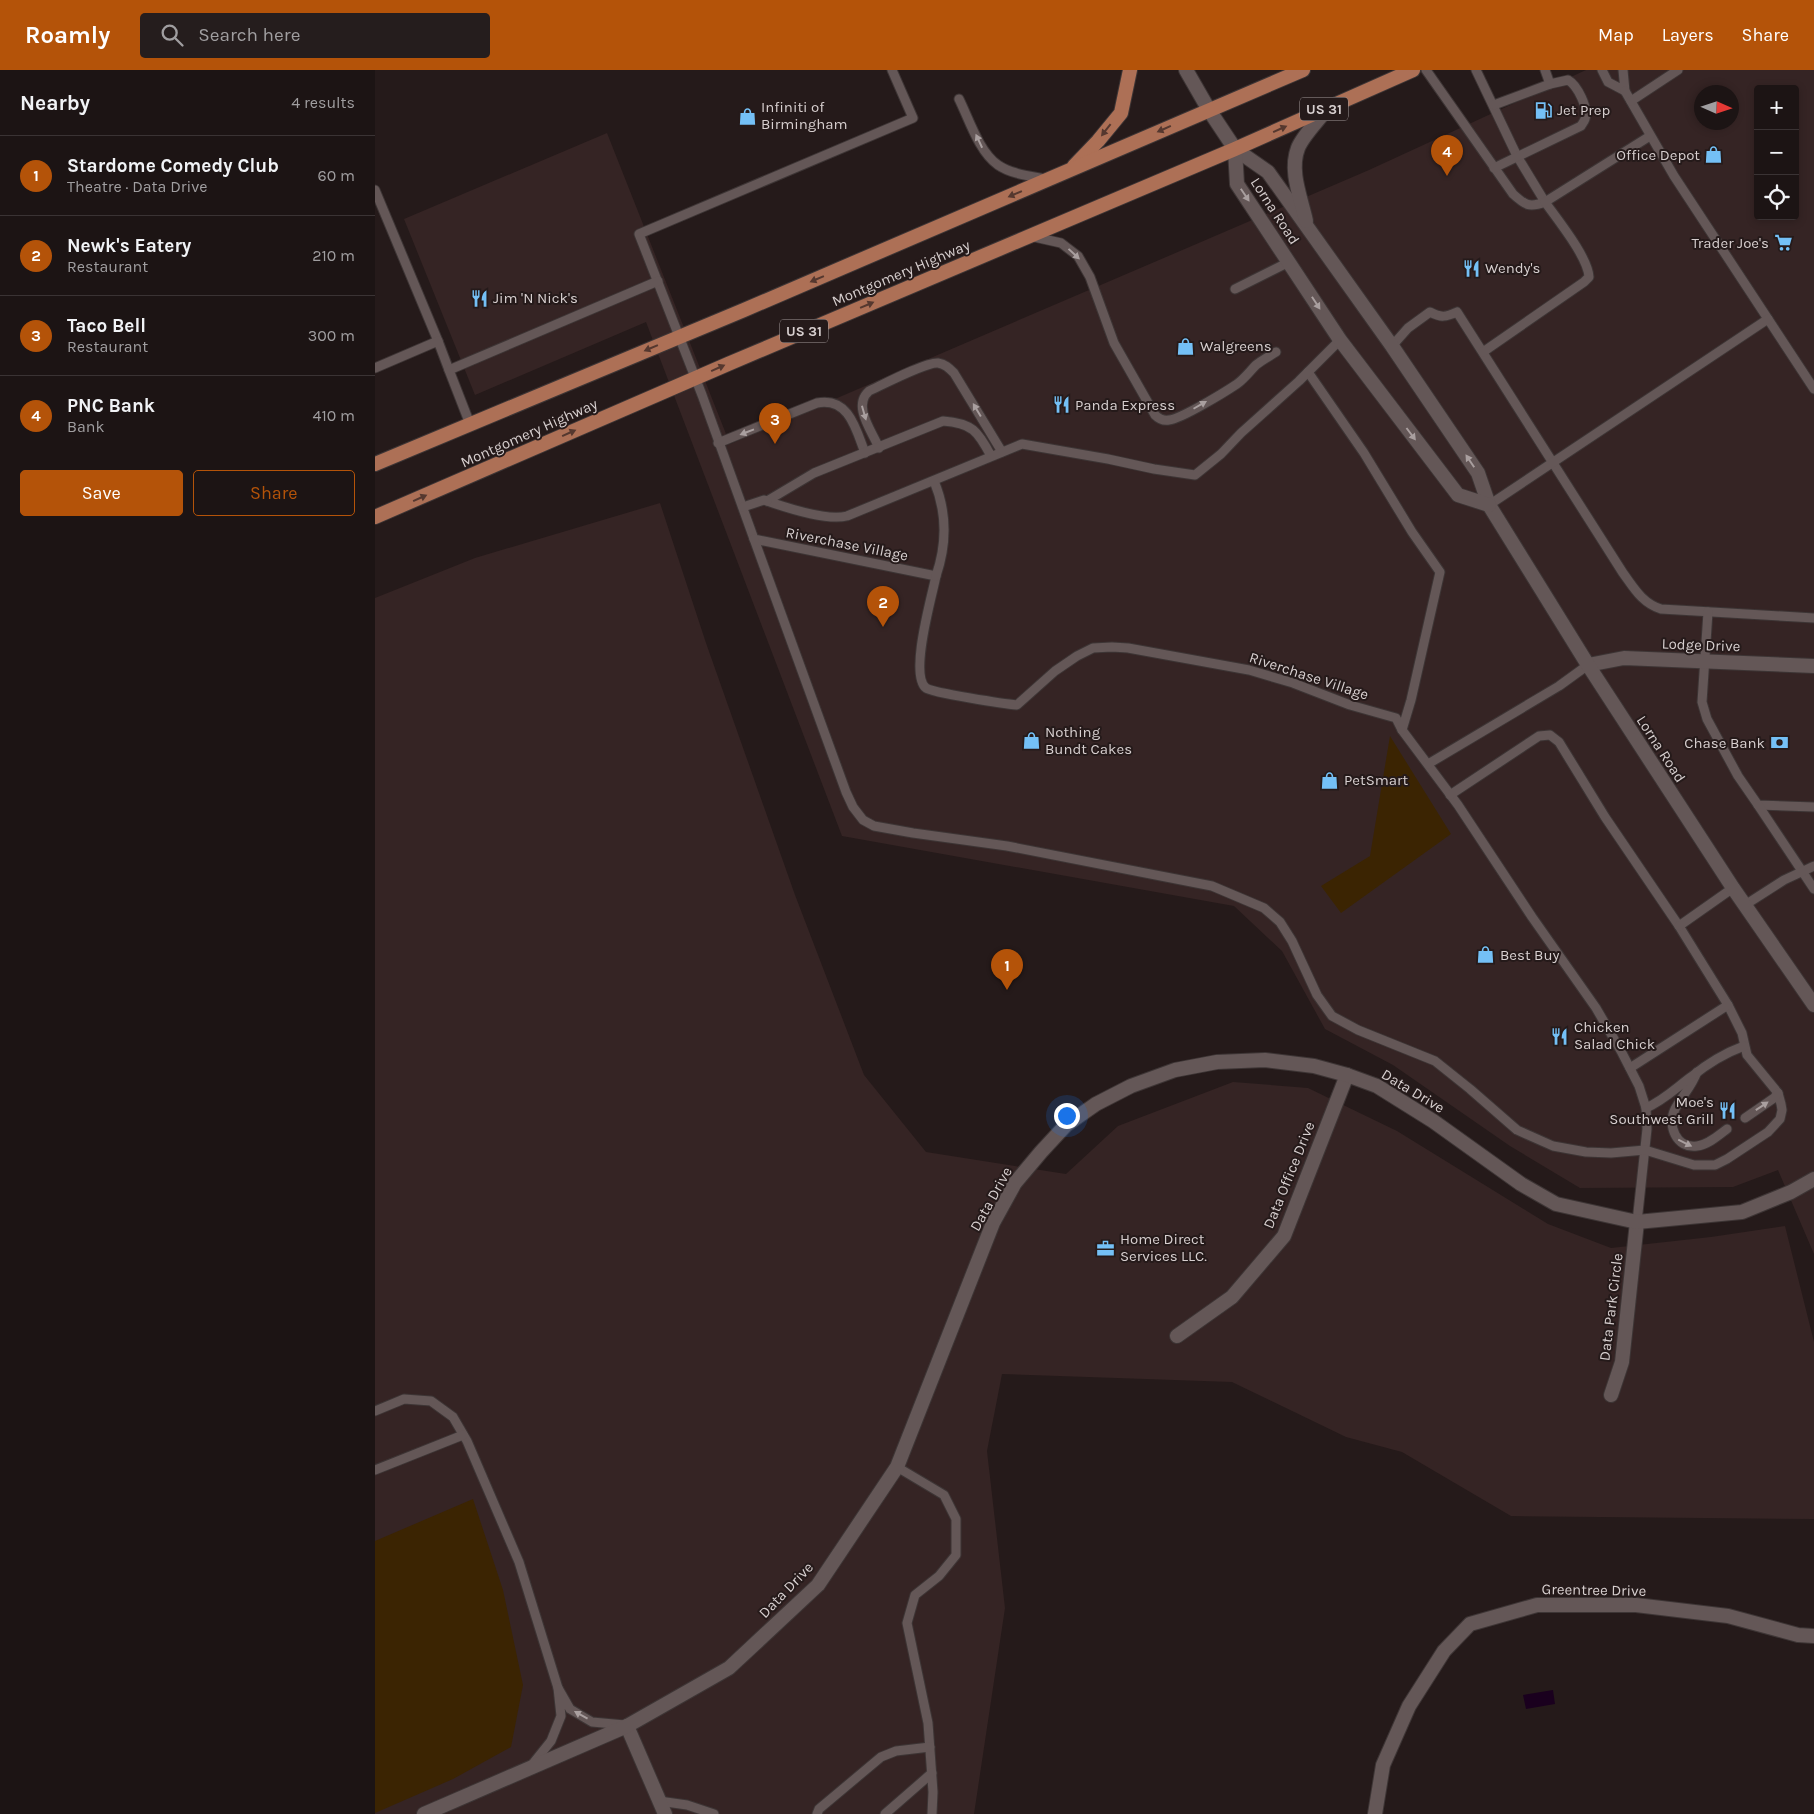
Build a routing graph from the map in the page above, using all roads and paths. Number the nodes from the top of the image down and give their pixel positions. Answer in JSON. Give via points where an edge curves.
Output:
{"nodes":[{"id":1,"x":893,"y":70,"type":"edge"},
{"id":2,"x":1130,"y":70,"type":"edge"},
{"id":3,"x":1186,"y":70,"type":"edge"},
{"id":4,"x":1303,"y":70,"type":"edge"},
{"id":5,"x":1413,"y":70,"type":"edge"},
{"id":6,"x":1426,"y":70,"type":"edge"},
{"id":7,"x":1476,"y":70,"type":"edge"},
{"id":8,"x":1545,"y":70,"type":"edge"},
{"id":9,"x":1602,"y":70,"type":"edge"},
{"id":10,"x":1623,"y":70,"type":"edge"},
{"id":11,"x":1678,"y":70,"type":"edge"},
{"id":12,"x":1550,"y":84,"type":"junction"},
{"id":13,"x":1625,"y":91,"type":"junction"},
{"id":14,"x":959,"y":99,"type":"dead end"},
{"id":15,"x":1631,"y":101,"type":"junction"},
{"id":16,"x":1494,"y":105,"type":"junction"},
{"id":17,"x":1329,"y":107,"type":"junction"},
{"id":18,"x":1209,"y":110,"type":"junction"},
{"id":19,"x":1650,"y":136,"type":"junction"},
{"id":20,"x":1235,"y":149,"type":"junction"},
{"id":21,"x":1517,"y":156,"type":"junction"},
{"id":22,"x":1494,"y":168,"type":"junction"},
{"id":23,"x":1069,"y":171,"type":"junction"},
{"id":24,"x":1049,"y":180,"type":"junction"},
{"id":25,"x":375,"y":190,"type":"edge"},
{"id":26,"x":1545,"y":202,"type":"junction"},
{"id":27,"x":1308,"y":229,"type":"junction"},
{"id":28,"x":1030,"y":236,"type":"junction"},
{"id":29,"x":1289,"y":262,"type":"junction"},
{"id":30,"x":658,"y":281,"type":"junction"},
{"id":31,"x":1235,"y":289,"type":"dead end"},
{"id":32,"x":1769,"y":319,"type":"junction"},
{"id":33,"x":679,"y":337,"type":"junction"},
{"id":34,"x":1340,"y":340,"type":"junction"},
{"id":35,"x":438,"y":341,"type":"junction"},
{"id":36,"x":1392,"y":346,"type":"junction"},
{"id":37,"x":1276,"y":352,"type":"dead end"},
{"id":38,"x":1483,"y":352,"type":"junction"},
{"id":39,"x":375,"y":368,"type":"edge"},
{"id":40,"x":449,"y":370,"type":"junction"},
{"id":41,"x":1308,"y":372,"type":"junction"},
{"id":42,"x":695,"y":378,"type":"junction"},
{"id":43,"x":1814,"y":389,"type":"edge"},
{"id":44,"x":470,"y":424,"type":"junction"},
{"id":45,"x":718,"y":443,"type":"junction"},
{"id":46,"x":879,"y":448,"type":"junction"},
{"id":47,"x":1002,"y":452,"type":"junction"},
{"id":48,"x":865,"y":453,"type":"junction"},
{"id":49,"x":991,"y":456,"type":"junction"},
{"id":50,"x":1553,"y":462,"type":"junction"},
{"id":51,"x":375,"y":464,"type":"edge"},
{"id":52,"x":934,"y":481,"type":"junction"},
{"id":53,"x":767,"y":501,"type":"junction"},
{"id":54,"x":1489,"y":505,"type":"junction"},
{"id":55,"x":743,"y":507,"type":"junction"},
{"id":56,"x":375,"y":518,"type":"edge"},
{"id":57,"x":754,"y":539,"type":"junction"},
{"id":58,"x":936,"y":576,"type":"junction"},
{"id":59,"x":1708,"y":612,"type":"junction"},
{"id":60,"x":1814,"y":618,"type":"edge"},
{"id":61,"x":1704,"y":661,"type":"junction"},
{"id":62,"x":1588,"y":665,"type":"junction"},
{"id":63,"x":1814,"y":666,"type":"edge"},
{"id":64,"x":1402,"y":730,"type":"junction"},
{"id":65,"x":1428,"y":764,"type":"junction"},
{"id":66,"x":1451,"y":795,"type":"junction"},
{"id":67,"x":1758,"y":805,"type":"junction"},
{"id":68,"x":1814,"y":807,"type":"edge"},
{"id":69,"x":1814,"y":866,"type":"edge"},
{"id":70,"x":1802,"y":871,"type":"junction"},
{"id":71,"x":1733,"y":888,"type":"junction"},
{"id":72,"x":1814,"y":889,"type":"edge"},
{"id":73,"x":1745,"y":905,"type":"junction"},
{"id":74,"x":1679,"y":926,"type":"junction"},
{"id":75,"x":1728,"y":1005,"type":"junction"},
{"id":76,"x":1814,"y":1005,"type":"edge"},
{"id":77,"x":1744,"y":1046,"type":"junction"},
{"id":78,"x":1630,"y":1068,"type":"junction"},
{"id":79,"x":1697,"y":1072,"type":"junction"},
{"id":80,"x":1347,"y":1075,"type":"junction"},
{"id":81,"x":1778,"y":1093,"type":"junction"},
{"id":82,"x":1646,"y":1108,"type":"junction"},
{"id":83,"x":1745,"y":1118,"type":"dead end"},
{"id":84,"x":1727,"y":1129,"type":"dead end"},
{"id":85,"x":1645,"y":1150,"type":"junction"},
{"id":86,"x":1814,"y":1178,"type":"edge"},
{"id":87,"x":1637,"y":1222,"type":"junction"},
{"id":88,"x":1177,"y":1336,"type":"dead end"},
{"id":89,"x":1611,"y":1395,"type":"dead end"},
{"id":90,"x":375,"y":1411,"type":"edge"},
{"id":91,"x":463,"y":1434,"type":"junction"},
{"id":92,"x":897,"y":1467,"type":"junction"},
{"id":93,"x":375,"y":1470,"type":"edge"},
{"id":94,"x":1814,"y":1636,"type":"edge"},
{"id":95,"x":559,"y":1688,"type":"junction"},
{"id":96,"x":627,"y":1726,"type":"junction"},
{"id":97,"x":930,"y":1747,"type":"junction"},
{"id":98,"x":529,"y":1768,"type":"junction"},
{"id":99,"x":932,"y":1774,"type":"junction"},
{"id":100,"x":662,"y":1808,"type":"edge"},
{"id":101,"x":424,"y":1814,"type":"edge"},
{"id":102,"x":714,"y":1814,"type":"edge"},
{"id":103,"x":817,"y":1814,"type":"edge"},
{"id":104,"x":885,"y":1814,"type":"edge"},
{"id":105,"x":932,"y":1814,"type":"edge"},
{"id":106,"x":1375,"y":1814,"type":"edge"}],
"edges":[{"from":1,"to":30,"type":"lane","via":[[913,118],[639,234]]},
{"from":2,"to":23,"type":"main road","one_way":true,"via":[[1121,113]]},
{"from":3,"to":18,"type":"street"},
{"from":4,"to":18,"type":"main road","name":"Montgomery Highway"},
{"from":5,"to":17,"type":"main road","name":"Montgomery Highway","number":"US 31"},
{"from":6,"to":22,"type":"lane"},
{"from":7,"to":16,"type":"lane"},
{"from":8,"to":12,"type":"lane"},
{"from":9,"to":13,"type":"lane","via":[[1608,82]]},
{"from":10,"to":13,"type":"lane"},
{"from":11,"to":15,"type":"lane"},
{"from":12,"to":16,"type":"lane"},
{"from":12,"to":21,"type":"lane","via":[[1568,80],[1573,83],[1586,111],[1585,119],[1581,126],[1570,132]]},
{"from":13,"to":15,"type":"lane"},
{"from":24,"to":14,"type":"lane","one_way":true,"via":[[998,166],[985,152]]},
{"from":15,"to":19,"type":"lane"},
{"from":16,"to":21,"type":"lane"},
{"from":20,"to":17,"type":"main road","name":"Montgomery Highway","number":"US 31","one_way":true},
{"from":17,"to":27,"type":"street","via":[[1299,146],[1295,162]]},
{"from":18,"to":20,"type":"street"},
{"from":18,"to":23,"type":"main road","name":"Montgomery Highway","one_way":true},
{"from":19,"to":26,"type":"lane"},
{"from":19,"to":32,"type":"lane"},
{"from":20,"to":27,"type":"street","name":"Lorna Road","via":[[1268,172]]},
{"from":20,"to":28,"type":"main road","name":"Montgomery Highway","number":"US 31"},
{"from":20,"to":29,"type":"street","name":"Lorna Road","one_way":true,"via":[[1237,184]]},
{"from":21,"to":22,"type":"lane"},
{"from":21,"to":26,"type":"lane"},
{"from":22,"to":26,"type":"lane","via":[[1522,202],[1536,206]]},
{"from":23,"to":24,"type":"main road","name":"Montgomery Highway"},
{"from":24,"to":33,"type":"main road","name":"Montgomery Highway","one_way":true},
{"from":25,"to":35,"type":"lane"},
{"from":26,"to":38,"type":"lane","via":[[1574,244],[1589,270],[1589,277]]},
{"from":27,"to":36,"type":"street","name":"Lorna Road"},
{"from":28,"to":37,"type":"lane","one_way":true,"via":[[1061,243],[1078,256],[1090,277],[1114,343],[1160,419],[1166,421],[1187,413],[1237,383]]},
{"from":42,"to":28,"type":"main road","name":"Montgomery Highway","number":"US 31","one_way":true},
{"from":29,"to":31,"type":"lane"},
{"from":29,"to":34,"type":"street","name":"Lorna Road","one_way":true},
{"from":30,"to":33,"type":"lane"},
{"from":30,"to":40,"type":"lane"},
{"from":32,"to":43,"type":"lane"},
{"from":32,"to":50,"type":"lane"},
{"from":33,"to":42,"type":"lane"},
{"from":33,"to":44,"type":"main road","name":"Montgomery Highway","one_way":true},
{"from":34,"to":41,"type":"lane","name":"Riverchase Village"},
{"from":34,"to":54,"type":"street","name":"Lorna Road","one_way":true,"via":[[1458,496]]},
{"from":35,"to":39,"type":"lane"},
{"from":35,"to":40,"type":"lane"},
{"from":36,"to":38,"type":"lane","via":[[1408,328],[1430,312],[1445,317],[1457,312]]},
{"from":54,"to":36,"type":"street","name":"Lorna Road","one_way":true,"via":[[1478,473]]},
{"from":38,"to":50,"type":"lane"},
{"from":40,"to":44,"type":"lane"},
{"from":41,"to":47,"type":"lane","name":"Riverchase Village","via":[[1195,475],[1021,444]]},
{"from":41,"to":64,"type":"lane","via":[[1440,572]]},
{"from":42,"to":45,"type":"lane"},
{"from":56,"to":42,"type":"main road","name":"Montgomery Highway","number":"US 31","one_way":true},
{"from":44,"to":51,"type":"main road","name":"Montgomery Highway"},
{"from":48,"to":45,"type":"lane","one_way":true,"via":[[847,412],[836,403],[825,401]]},
{"from":45,"to":55,"type":"lane"},
{"from":47,"to":46,"type":"lane","one_way":true,"via":[[954,373],[940,363],[865,395],[863,413]]},
{"from":46,"to":48,"type":"lane"},
{"from":46,"to":49,"type":"lane","via":[[943,421],[959,422],[970,427]]},
{"from":47,"to":49,"type":"lane","name":"Riverchase Village"},
{"from":48,"to":53,"type":"lane","via":[[814,473]]},
{"from":49,"to":52,"type":"lane","name":"Riverchase Village"},
{"from":50,"to":54,"type":"lane"},
{"from":50,"to":59,"type":"lane","via":[[1643,600],[1661,609]]},
{"from":52,"to":53,"type":"lane","name":"Riverchase Village","via":[[839,518]]},
{"from":52,"to":58,"type":"lane","via":[[941,498],[945,525]]},
{"from":53,"to":55,"type":"lane"},
{"from":54,"to":62,"type":"street","name":"Lorna Road"},
{"from":55,"to":57,"type":"lane"},
{"from":57,"to":58,"type":"lane","name":"Riverchase Village"},
{"from":57,"to":85,"type":"lane","via":[[846,792],[863,820],[874,826],[1007,846],[1212,886],[1264,908],[1280,922],[1293,941],[1317,995],[1332,1016],[1435,1061],[1517,1130],[1553,1146],[1586,1152]]},
{"from":58,"to":64,"type":"lane","name":"Riverchase Village","via":[[922,641],[919,678],[926,688],[1017,705],[1077,656],[1093,648],[1128,648],[1264,674],[1396,718]]},
{"from":59,"to":60,"type":"lane"},
{"from":59,"to":61,"type":"lane"},
{"from":61,"to":62,"type":"street","name":"Lodge Drive","via":[[1624,658]]},
{"from":61,"to":63,"type":"street","name":"Lodge Drive"},
{"from":61,"to":67,"type":"lane","via":[[1702,702],[1707,719]]},
{"from":62,"to":65,"type":"lane","via":[[1559,686]]},
{"from":62,"to":71,"type":"street","name":"Lorna Road"},
{"from":64,"to":65,"type":"lane","name":"Riverchase Village"},
{"from":65,"to":66,"type":"lane","name":"Riverchase Village"},
{"from":66,"to":74,"type":"lane","via":[[1539,736],[1550,734],[1559,742]]},
{"from":66,"to":78,"type":"lane","name":"Riverchase Village","via":[[1596,1008]]},
{"from":67,"to":68,"type":"lane"},
{"from":67,"to":70,"type":"lane"},
{"from":69,"to":70,"type":"lane"},
{"from":70,"to":72,"type":"lane"},
{"from":70,"to":73,"type":"lane"},
{"from":71,"to":73,"type":"street","name":"Lorna Road"},
{"from":71,"to":74,"type":"lane"},
{"from":73,"to":76,"type":"street","name":"Lorna Road"},
{"from":74,"to":75,"type":"lane"},
{"from":75,"to":77,"type":"lane","via":[[1742,1033]]},
{"from":75,"to":78,"type":"lane"},
{"from":77,"to":79,"type":"lane"},
{"from":77,"to":81,"type":"lane","via":[[1747,1055]]},
{"from":78,"to":82,"type":"lane","name":"Riverchase Village"},
{"from":79,"to":82,"type":"lane"},
{"from":79,"to":84,"type":"lane","one_way":true,"via":[[1693,1084],[1674,1110],[1675,1135],[1685,1145],[1698,1146]]},
{"from":80,"to":87,"type":"street","name":"Data Drive","via":[[1377,1086],[1433,1121],[1521,1184],[1556,1204]]},
{"from":80,"to":88,"type":"street","name":"Data Office Drive","via":[[1284,1236],[1232,1297]]},
{"from":80,"to":92,"type":"street","name":"Data Drive","via":[[1314,1066],[1265,1060],[1217,1062],[1175,1070],[1123,1090],[1096,1104],[1066,1126],[1015,1183],[993,1223]]},
{"from":83,"to":81,"type":"lane","one_way":true},
{"from":81,"to":85,"type":"lane","via":[[1783,1110],[1768,1132],[1715,1165],[1694,1165]]},
{"from":82,"to":85,"type":"lane","name":"Riverchase Village"},
{"from":85,"to":87,"type":"lane","name":"Riverchase Village"},
{"from":86,"to":87,"type":"street","name":"Data Drive","via":[[1791,1192],[1742,1212]]},
{"from":87,"to":89,"type":"street","name":"Data Park Circle","via":[[1622,1362]]},
{"from":90,"to":91,"type":"lane","via":[[404,1399],[431,1401],[453,1418]]},
{"from":91,"to":93,"type":"lane"},
{"from":91,"to":95,"type":"lane","via":[[519,1562]]},
{"from":92,"to":96,"type":"street","name":"Data Drive","via":[[818,1585],[729,1668]]},
{"from":92,"to":97,"type":"lane","via":[[944,1495],[956,1520],[956,1555],[939,1576],[915,1595],[907,1623],[922,1688]]},
{"from":94,"to":106,"type":"street","name":"Greentree Drive","via":[[1798,1636],[1728,1616],[1636,1605],[1537,1605],[1470,1624],[1444,1651],[1409,1706],[1383,1765]]},
{"from":96,"to":95,"type":"lane","one_way":true,"via":[[592,1722],[570,1709]]},
{"from":95,"to":98,"type":"lane","via":[[561,1716],[551,1741]]},
{"from":96,"to":98,"type":"street","name":"Data Drive"},
{"from":96,"to":100,"type":"street"},
{"from":97,"to":99,"type":"lane"},
{"from":97,"to":103,"type":"lane","via":[[895,1750],[881,1757]]},
{"from":98,"to":101,"type":"street","name":"Data Drive"},
{"from":99,"to":104,"type":"lane"},
{"from":99,"to":105,"type":"lane"},
{"from":100,"to":102,"type":"lane","via":[[687,1805]]}]}
